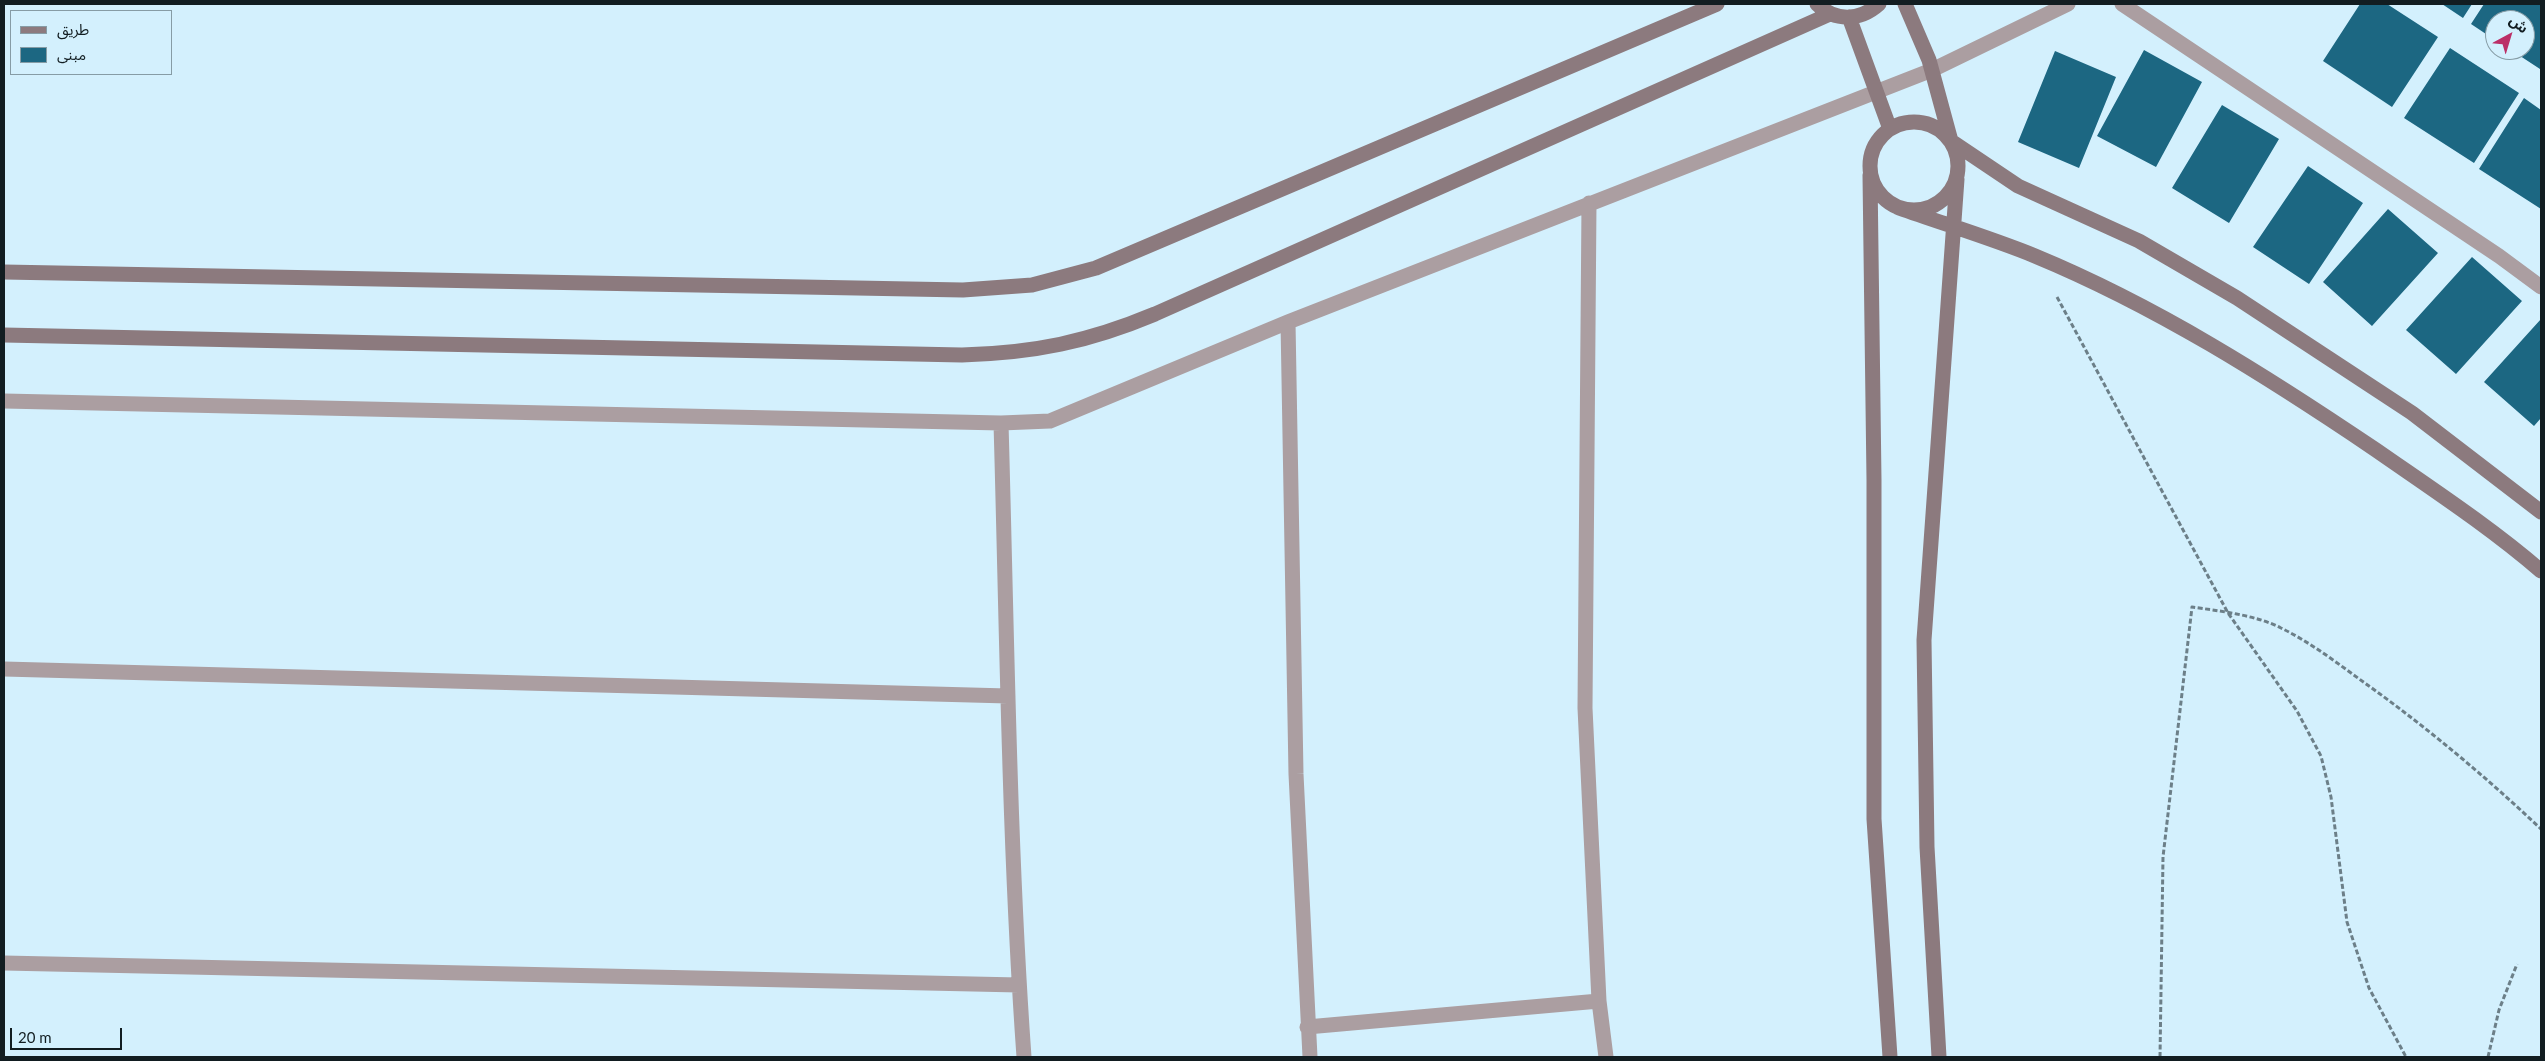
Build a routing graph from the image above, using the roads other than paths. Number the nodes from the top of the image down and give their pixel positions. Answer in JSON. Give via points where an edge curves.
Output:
{"nodes":[{"id":1,"x":1717,"y":4,"type":"edge"},
{"id":2,"x":1816,"y":4,"type":"edge"},
{"id":3,"x":1879,"y":4,"type":"edge"},
{"id":4,"x":1904,"y":4,"type":"edge"},
{"id":5,"x":2068,"y":4,"type":"edge"},
{"id":6,"x":2122,"y":4,"type":"edge"},
{"id":7,"x":1830,"y":14,"type":"junction"},
{"id":8,"x":1849,"y":18,"type":"junction"},
{"id":9,"x":1932,"y":70,"type":"junction"},
{"id":10,"x":1876,"y":93,"type":"junction"},
{"id":11,"x":1890,"y":128,"type":"junction"},
{"id":12,"x":1951,"y":141,"type":"junction"},
{"id":13,"x":1870,"y":175,"type":"junction"},
{"id":14,"x":1957,"y":179,"type":"junction"},
{"id":15,"x":1589,"y":203,"type":"junction"},
{"id":16,"x":1899,"y":208,"type":"junction"},
{"id":17,"x":1954,"y":228,"type":"junction"},
{"id":18,"x":4,"y":272,"type":"edge"},
{"id":19,"x":2541,"y":287,"type":"edge"},
{"id":20,"x":1288,"y":322,"type":"junction"},
{"id":21,"x":4,"y":335,"type":"edge"},
{"id":22,"x":4,"y":401,"type":"edge"},
{"id":23,"x":1001,"y":423,"type":"junction"},
{"id":24,"x":2541,"y":512,"type":"edge"},
{"id":25,"x":2541,"y":571,"type":"edge"},
{"id":26,"x":4,"y":669,"type":"edge"},
{"id":27,"x":1008,"y":696,"type":"junction"},
{"id":28,"x":4,"y":963,"type":"edge"},
{"id":29,"x":1019,"y":985,"type":"junction"},
{"id":30,"x":1599,"y":1001,"type":"junction"},
{"id":31,"x":1307,"y":1027,"type":"junction"},
{"id":32,"x":1024,"y":1057,"type":"edge"},
{"id":33,"x":1310,"y":1057,"type":"edge"},
{"id":34,"x":1606,"y":1057,"type":"edge"},
{"id":35,"x":1890,"y":1057,"type":"edge"},
{"id":36,"x":1939,"y":1057,"type":"edge"}],
"edges":[{"from":1,"to":18,"type":"street","via":[[1096,268],[1032,285],[963,290]]},
{"from":2,"to":7,"type":"street"},
{"from":3,"to":8,"type":"street","via":[[1871,11]]},
{"from":4,"to":9,"type":"street"},
{"from":5,"to":9,"type":"street"},
{"from":6,"to":19,"type":"street"},
{"from":7,"to":8,"type":"street"},
{"from":7,"to":21,"type":"street","via":[[1128,325],[1043,349],[962,355]]},
{"from":8,"to":10,"type":"street"},
{"from":9,"to":10,"type":"street"},
{"from":9,"to":12,"type":"street"},
{"from":10,"to":11,"type":"street"},
{"from":10,"to":15,"type":"street"},
{"from":11,"to":12,"type":"street","via":[[1903,123],[1930,124]]},
{"from":11,"to":13,"type":"street","via":[[1873,148]]},
{"from":12,"to":14,"type":"street","via":[[1957,160]]},
{"from":12,"to":24,"type":"street","via":[[2025,189],[2139,241],[2237,298],[2412,413]]},
{"from":13,"to":16,"type":"street","via":[[1876,189]]},
{"from":13,"to":35,"type":"street","via":[[1874,819]]},
{"from":14,"to":16,"type":"street","via":[[1940,202],[1927,208]]},
{"from":14,"to":17,"type":"street"},
{"from":15,"to":20,"type":"street"},
{"from":15,"to":30,"type":"street","via":[[1585,708]]},
{"from":16,"to":17,"type":"street"},
{"from":17,"to":25,"type":"street","via":[[2034,256],[2102,286],[2218,347],[2406,471],[2516,549]]},
{"from":17,"to":36,"type":"street","via":[[1924,640],[1927,847]]},
{"from":20,"to":23,"type":"street","via":[[1050,421]]},
{"from":20,"to":31,"type":"street","via":[[1296,774]]},
{"from":22,"to":23,"type":"street"},
{"from":23,"to":27,"type":"street"},
{"from":26,"to":27,"type":"street"},
{"from":27,"to":29,"type":"street"},
{"from":28,"to":29,"type":"street"},
{"from":29,"to":32,"type":"street"},
{"from":30,"to":31,"type":"street"},
{"from":30,"to":34,"type":"street"},
{"from":31,"to":33,"type":"street"}]}
